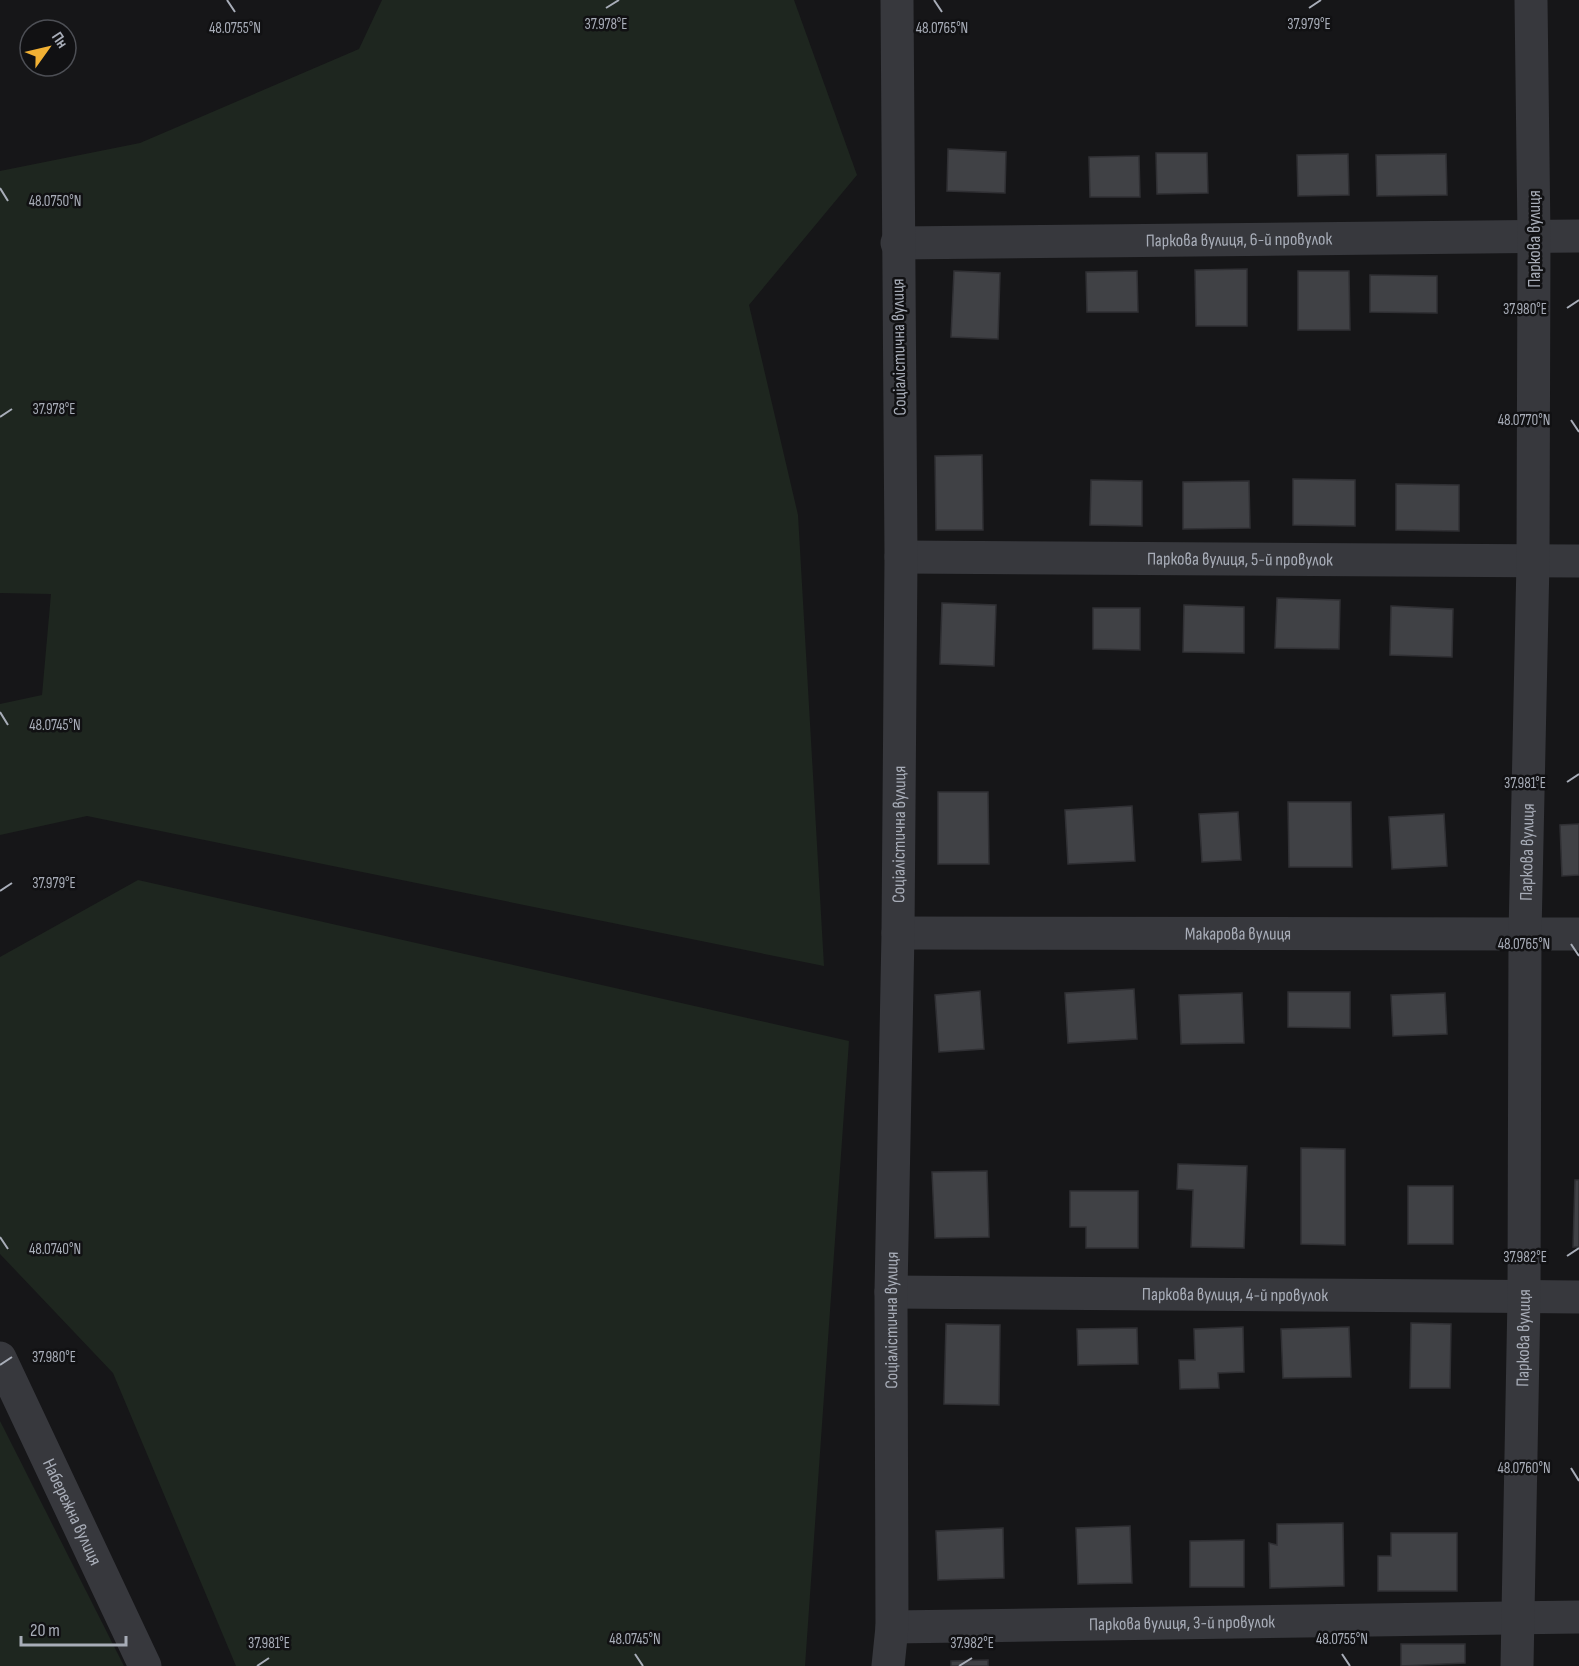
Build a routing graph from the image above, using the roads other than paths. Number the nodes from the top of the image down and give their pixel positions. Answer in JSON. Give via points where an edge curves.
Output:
{"nodes":[{"id":1,"x":897,"y":0,"type":"edge"},
{"id":2,"x":1531,"y":0,"type":"edge"},
{"id":3,"x":1534,"y":236,"type":"junction"},
{"id":4,"x":1579,"y":236,"type":"edge"},
{"id":5,"x":897,"y":243,"type":"junction"},
{"id":6,"x":901,"y":557,"type":"junction"},
{"id":7,"x":1533,"y":561,"type":"junction"},
{"id":8,"x":1579,"y":561,"type":"edge"},
{"id":9,"x":898,"y":933,"type":"junction"},
{"id":10,"x":1525,"y":934,"type":"junction"},
{"id":11,"x":1579,"y":934,"type":"edge"},
{"id":12,"x":891,"y":1292,"type":"junction"},
{"id":13,"x":1524,"y":1297,"type":"junction"},
{"id":14,"x":1579,"y":1297,"type":"edge"},
{"id":15,"x":0,"y":1358,"type":"edge"},
{"id":16,"x":1517,"y":1616,"type":"junction"},
{"id":17,"x":1579,"y":1617,"type":"edge"},
{"id":18,"x":892,"y":1627,"type":"junction"},
{"id":19,"x":145,"y":1666,"type":"edge"},
{"id":20,"x":888,"y":1666,"type":"edge"},
{"id":21,"x":1517,"y":1666,"type":"edge"}],
"edges":[{"from":1,"to":5,"type":"street","name":"Соціалістична вулиця"},
{"from":2,"to":3,"type":"street","name":"Паркова вулиця"},
{"from":3,"to":4,"type":"street","name":"Паркова вулиця, 6-й провулок"},
{"from":3,"to":5,"type":"street","name":"Паркова вулиця, 6-й провулок"},
{"from":3,"to":7,"type":"street","name":"Паркова вулиця"},
{"from":5,"to":6,"type":"street","name":"Соціалістична вулиця"},
{"from":6,"to":7,"type":"street","name":"Паркова вулиця, 5-й провулок"},
{"from":6,"to":9,"type":"street","name":"Соціалістична вулиця"},
{"from":7,"to":8,"type":"street","name":"Паркова вулиця, 5-й провулок"},
{"from":7,"to":10,"type":"street","name":"Паркова вулиця"},
{"from":9,"to":10,"type":"street","name":"Макарова вулиця"},
{"from":9,"to":12,"type":"street","name":"Соціалістична вулиця"},
{"from":10,"to":11,"type":"street","name":"Макарова вулиця"},
{"from":10,"to":13,"type":"street","name":"Паркова вулиця"},
{"from":12,"to":13,"type":"street","name":"Паркова вулиця, 4-й провулок"},
{"from":12,"to":18,"type":"street","name":"Соціалістична вулиця"},
{"from":13,"to":14,"type":"street","name":"Паркова вулиця, 4-й провулок"},
{"from":13,"to":16,"type":"street","name":"Паркова вулиця"},
{"from":15,"to":19,"type":"street","name":"Набережна вулиця"},
{"from":16,"to":17,"type":"street","name":"Паркова вулиця, 3-й провулок"},
{"from":16,"to":18,"type":"street","name":"Паркова вулиця, 3-й провулок"},
{"from":16,"to":21,"type":"street","name":"Паркова вулиця"},
{"from":18,"to":20,"type":"street","name":"Соціалістична вулиця"}]}
